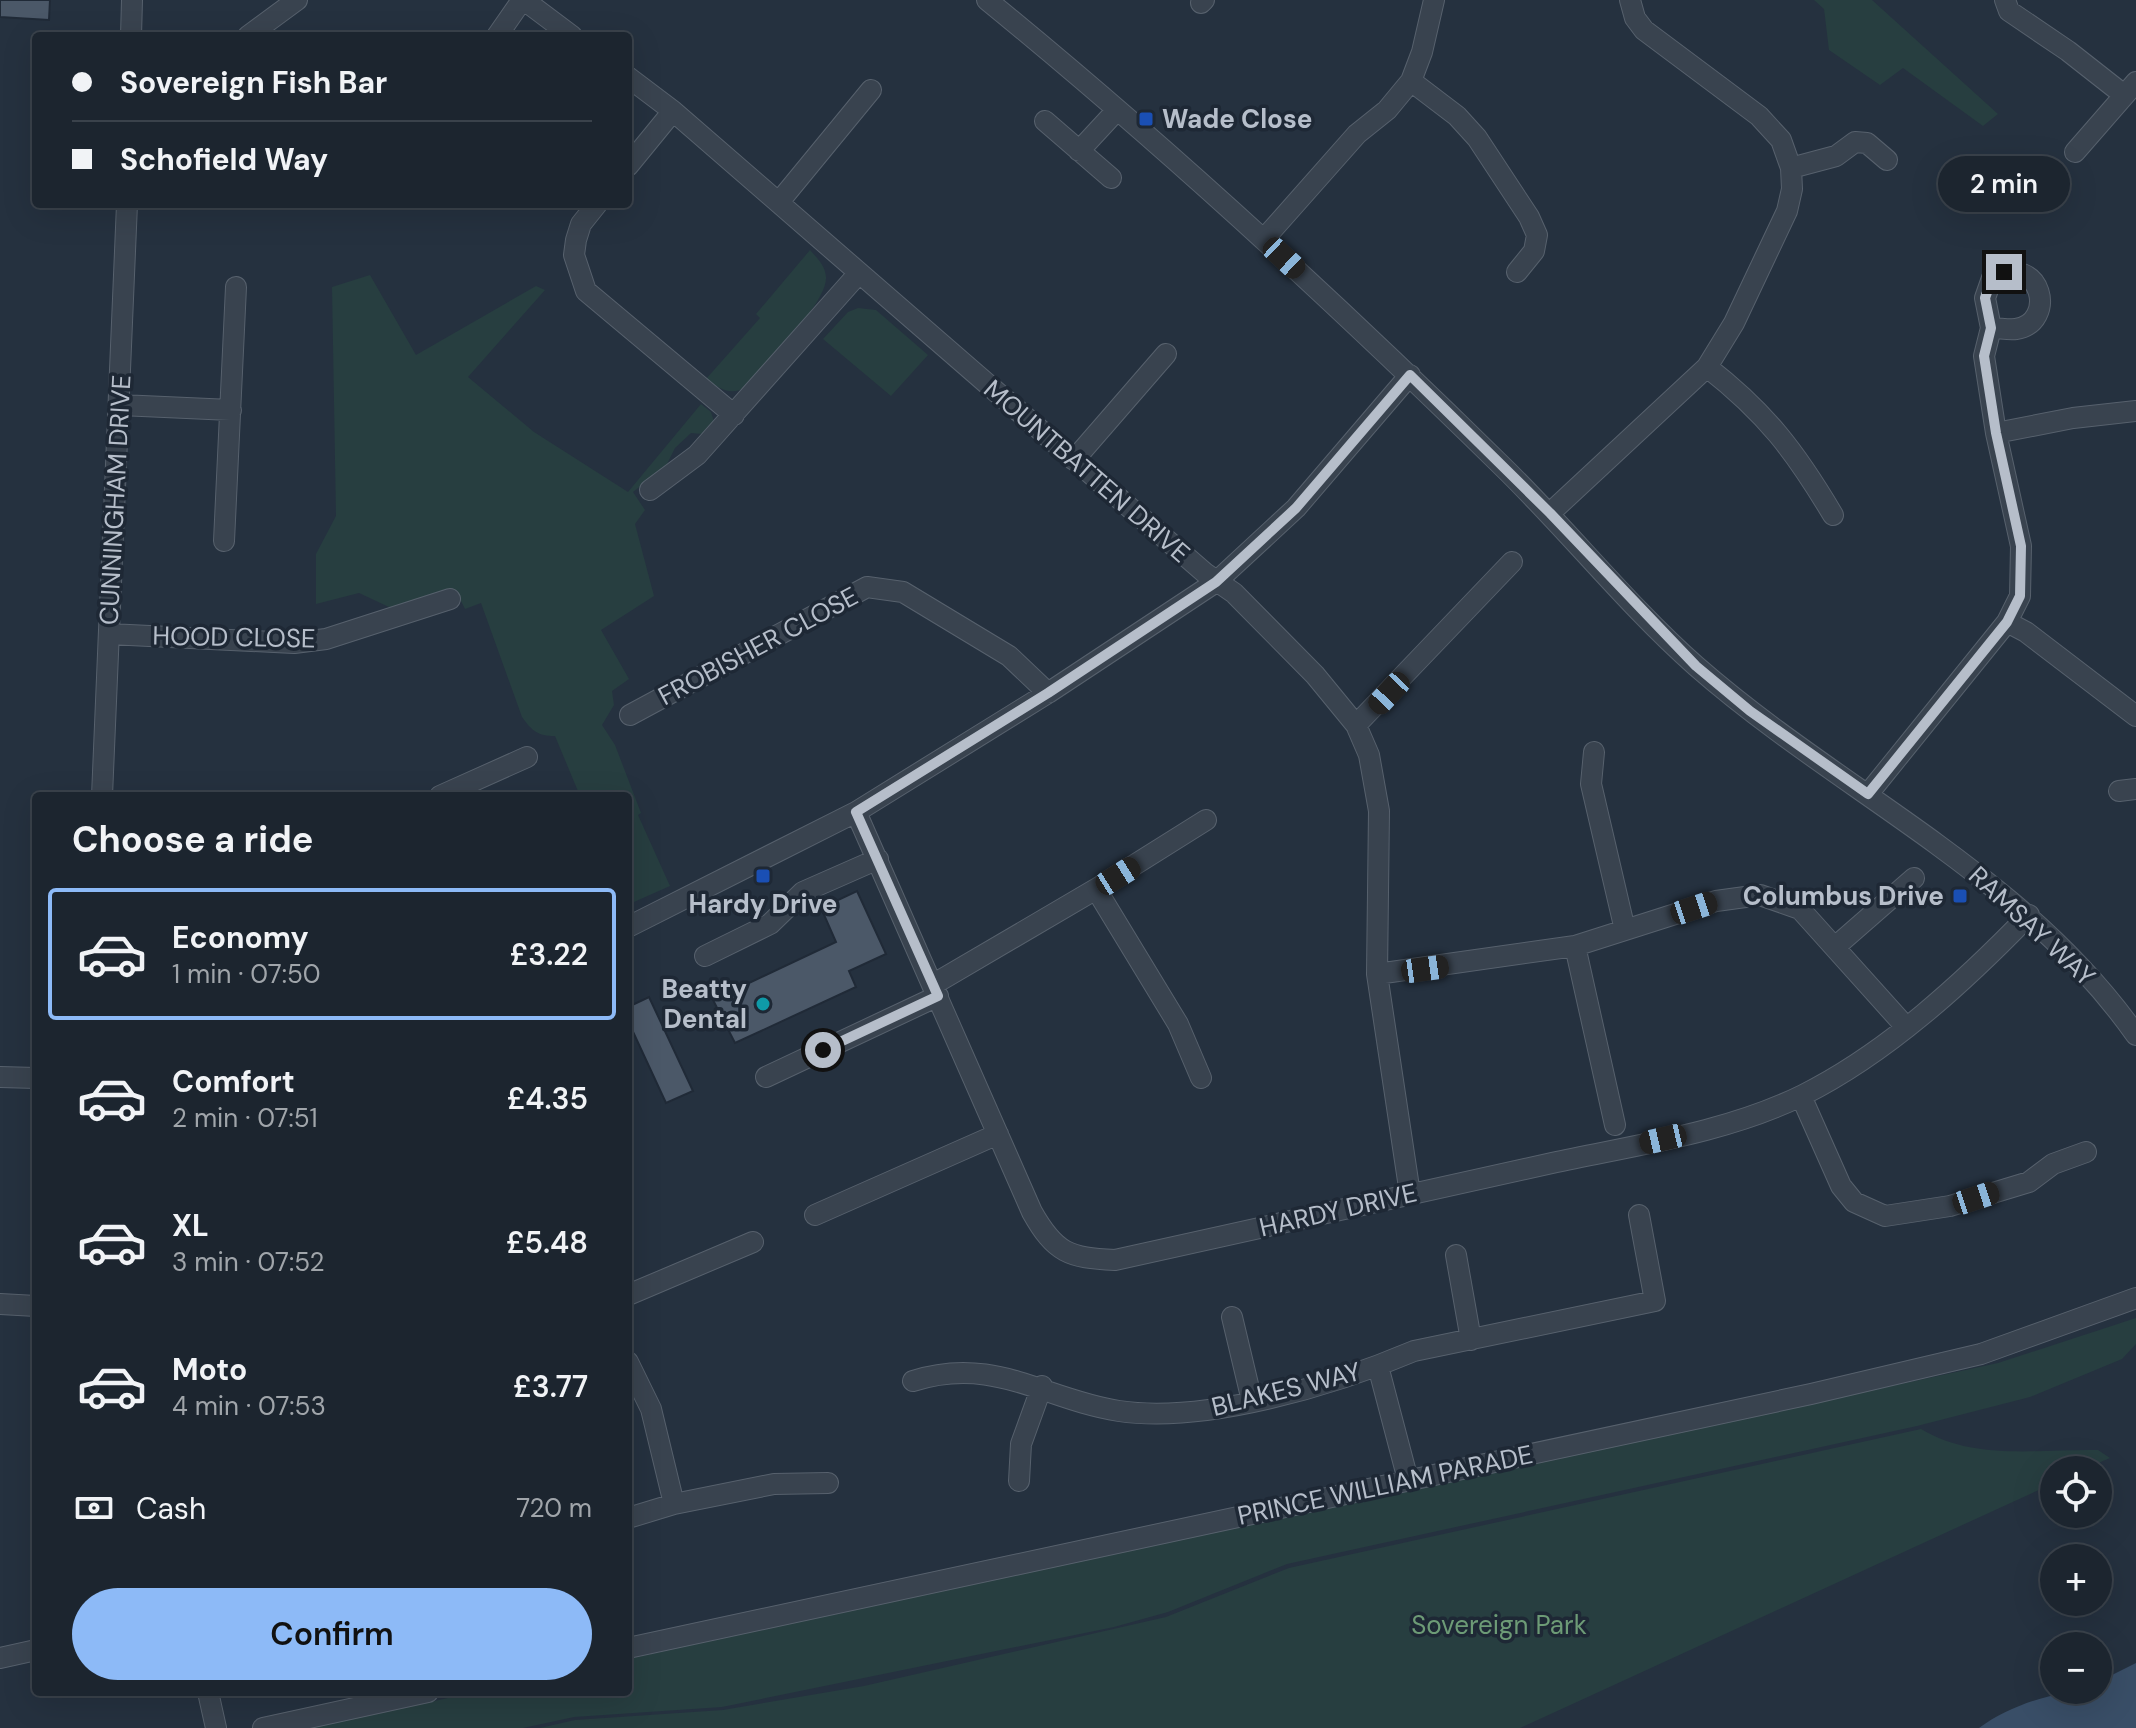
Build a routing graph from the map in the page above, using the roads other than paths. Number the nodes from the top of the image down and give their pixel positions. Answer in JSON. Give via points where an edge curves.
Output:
{"nodes":[{"id":1,"x":132,"y":0,"type":"edge"},
{"id":2,"x":297,"y":0,"type":"edge"},
{"id":3,"x":523,"y":0,"type":"edge"},
{"id":4,"x":987,"y":0,"type":"edge"},
{"id":5,"x":1434,"y":0,"type":"edge"},
{"id":6,"x":1630,"y":0,"type":"edge"},
{"id":7,"x":2005,"y":0,"type":"edge"},
{"id":8,"x":131,"y":32,"type":"edge"},
{"id":9,"x":253,"y":32,"type":"edge"},
{"id":10,"x":500,"y":32,"type":"edge"},
{"id":11,"x":567,"y":32,"type":"edge"},
{"id":12,"x":632,"y":80,"type":"edge"},
{"id":13,"x":1411,"y":81,"type":"junction"},
{"id":14,"x":2130,"y":89,"type":"edge"},
{"id":15,"x":871,"y":90,"type":"dead end"},
{"id":16,"x":1117,"y":110,"type":"junction"},
{"id":17,"x":673,"y":111,"type":"junction"},
{"id":18,"x":1045,"y":121,"type":"dead end"},
{"id":19,"x":1079,"y":151,"type":"junction"},
{"id":20,"x":2075,"y":152,"type":"dead end"},
{"id":21,"x":1887,"y":160,"type":"dead end"},
{"id":22,"x":632,"y":161,"type":"edge"},
{"id":23,"x":1791,"y":168,"type":"junction"},
{"id":24,"x":1111,"y":178,"type":"dead end"},
{"id":25,"x":779,"y":202,"type":"junction"},
{"id":26,"x":127,"y":208,"type":"edge"},
{"id":27,"x":594,"y":208,"type":"edge"},
{"id":28,"x":1264,"y":239,"type":"junction"},
{"id":29,"x":1517,"y":272,"type":"dead end"},
{"id":30,"x":859,"y":273,"type":"junction"},
{"id":31,"x":236,"y":287,"type":"dead end"},
{"id":32,"x":1991,"y":328,"type":"dead end"},
{"id":33,"x":1166,"y":354,"type":"dead end"},
{"id":34,"x":1707,"y":367,"type":"junction"},
{"id":35,"x":1410,"y":375,"type":"junction"},
{"id":36,"x":120,"y":405,"type":"junction"},
{"id":37,"x":231,"y":410,"type":"junction"},
{"id":38,"x":2136,"y":411,"type":"edge"},
{"id":39,"x":734,"y":415,"type":"junction"},
{"id":40,"x":1996,"y":433,"type":"junction"},
{"id":41,"x":1074,"y":460,"type":"junction"},
{"id":42,"x":650,"y":490,"type":"dead end"},
{"id":43,"x":1550,"y":513,"type":"junction"},
{"id":44,"x":1833,"y":515,"type":"dead end"},
{"id":45,"x":224,"y":541,"type":"dead end"},
{"id":46,"x":1512,"y":562,"type":"dead end"},
{"id":47,"x":1216,"y":582,"type":"junction"},
{"id":48,"x":450,"y":599,"type":"dead end"},
{"id":49,"x":2007,"y":622,"type":"junction"},
{"id":50,"x":109,"y":634,"type":"junction"},
{"id":51,"x":1048,"y":693,"type":"junction"},
{"id":52,"x":630,"y":715,"type":"dead end"},
{"id":53,"x":2136,"y":716,"type":"edge"},
{"id":54,"x":1356,"y":725,"type":"junction"},
{"id":55,"x":1594,"y":752,"type":"dead end"},
{"id":56,"x":527,"y":757,"type":"dead end"},
{"id":57,"x":102,"y":792,"type":"edge"},
{"id":58,"x":449,"y":792,"type":"edge"},
{"id":59,"x":1868,"y":794,"type":"junction"},
{"id":60,"x":856,"y":812,"type":"junction"},
{"id":61,"x":1206,"y":820,"type":"dead end"},
{"id":62,"x":878,"y":859,"type":"junction"},
{"id":63,"x":1914,"y":878,"type":"dead end"},
{"id":64,"x":1096,"y":889,"type":"junction"},
{"id":65,"x":2029,"y":915,"type":"junction"},
{"id":66,"x":632,"y":925,"type":"edge"},
{"id":67,"x":1625,"y":930,"type":"junction"},
{"id":68,"x":1575,"y":946,"type":"junction"},
{"id":69,"x":1835,"y":947,"type":"junction"},
{"id":70,"x":705,"y":956,"type":"dead end"},
{"id":71,"x":1377,"y":974,"type":"junction"},
{"id":72,"x":936,"y":990,"type":"junction"},
{"id":73,"x":2133,"y":1025,"type":"edge"},
{"id":74,"x":1906,"y":1027,"type":"junction"},
{"id":75,"x":0,"y":1077,"type":"edge"},
{"id":76,"x":766,"y":1077,"type":"dead end"},
{"id":77,"x":32,"y":1078,"type":"edge"},
{"id":78,"x":1201,"y":1078,"type":"dead end"},
{"id":79,"x":1801,"y":1096,"type":"junction"},
{"id":80,"x":1615,"y":1125,"type":"dead end"},
{"id":81,"x":998,"y":1134,"type":"junction"},
{"id":82,"x":2086,"y":1152,"type":"dead end"},
{"id":83,"x":1410,"y":1194,"type":"junction"},
{"id":84,"x":815,"y":1215,"type":"dead end"},
{"id":85,"x":1639,"y":1215,"type":"dead end"},
{"id":86,"x":753,"y":1242,"type":"dead end"},
{"id":87,"x":1456,"y":1255,"type":"dead end"},
{"id":88,"x":632,"y":1293,"type":"edge"},
{"id":89,"x":2136,"y":1298,"type":"edge"},
{"id":90,"x":0,"y":1304,"type":"edge"},
{"id":91,"x":32,"y":1306,"type":"edge"},
{"id":92,"x":1232,"y":1317,"type":"dead end"},
{"id":93,"x":1471,"y":1340,"type":"junction"},
{"id":94,"x":1378,"y":1366,"type":"junction"},
{"id":95,"x":632,"y":1370,"type":"edge"},
{"id":96,"x":913,"y":1381,"type":"dead end"},
{"id":97,"x":1042,"y":1386,"type":"junction"},
{"id":98,"x":1252,"y":1401,"type":"junction"},
{"id":99,"x":1408,"y":1480,"type":"junction"},
{"id":100,"x":1019,"y":1481,"type":"dead end"},
{"id":101,"x":828,"y":1483,"type":"dead end"},
{"id":102,"x":674,"y":1504,"type":"junction"},
{"id":103,"x":632,"y":1517,"type":"edge"},
{"id":104,"x":632,"y":1647,"type":"edge"},
{"id":105,"x":32,"y":1651,"type":"edge"},
{"id":106,"x":0,"y":1658,"type":"edge"},
{"id":107,"x":209,"y":1696,"type":"edge"},
{"id":108,"x":410,"y":1696,"type":"edge"},
{"id":109,"x":216,"y":1728,"type":"edge"},
{"id":110,"x":263,"y":1728,"type":"edge"}],
"edges":[{"from":1,"to":8,"type":"street"},
{"from":2,"to":9,"type":"street"},
{"from":3,"to":10,"type":"street"},
{"from":3,"to":11,"type":"street"},
{"from":4,"to":16,"type":"street","name":"RAMSAY WAY"},
{"from":5,"to":13,"type":"street"},
{"from":6,"to":23,"type":"street","via":[[1644,30],[1759,116],[1781,140]]},
{"from":7,"to":14,"type":"street","via":[[2009,11]]},
{"from":12,"to":17,"type":"street","name":"MOUNTBATTEN DRIVE"},
{"from":13,"to":28,"type":"street"},
{"from":13,"to":29,"type":"street","via":[[1477,138],[1529,217],[1537,235],[1534,251]]},
{"from":14,"to":20,"type":"street"},
{"from":15,"to":25,"type":"street"},
{"from":16,"to":19,"type":"street"},
{"from":16,"to":28,"type":"street","name":"RAMSAY WAY"},
{"from":17,"to":22,"type":"street"},
{"from":17,"to":25,"type":"street","name":"MOUNTBATTEN DRIVE"},
{"from":18,"to":19,"type":"street"},
{"from":19,"to":24,"type":"street"},
{"from":21,"to":23,"type":"street","via":[[1867,143],[1855,142],[1836,156]]},
{"from":23,"to":34,"type":"street","via":[[1787,211]]},
{"from":25,"to":30,"type":"street","name":"MOUNTBATTEN DRIVE"},
{"from":26,"to":36,"type":"street","name":"CUNNINGHAM DRIVE"},
{"from":27,"to":39,"type":"street","via":[[581,224],[574,255],[586,291]]},
{"from":28,"to":35,"type":"street","name":"RAMSAY WAY"},
{"from":30,"to":39,"type":"street"},
{"from":30,"to":41,"type":"street","name":"MOUNTBATTEN DRIVE"},
{"from":31,"to":37,"type":"street"},
{"from":32,"to":40,"type":"street","via":[[1984,356]]},
{"from":33,"to":41,"type":"street"},
{"from":34,"to":43,"type":"street"},
{"from":34,"to":44,"type":"street","via":[[1765,415],[1796,452]]},
{"from":35,"to":43,"type":"street","name":"RAMSAY WAY"},
{"from":35,"to":47,"type":"street","via":[[1287,517]]},
{"from":36,"to":37,"type":"street"},
{"from":36,"to":50,"type":"street","name":"CUNNINGHAM DRIVE"},
{"from":37,"to":45,"type":"street"},
{"from":38,"to":40,"type":"street"},
{"from":39,"to":42,"type":"street","via":[[697,455]]},
{"from":40,"to":49,"type":"street","via":[[2021,546],[2020,596]]},
{"from":41,"to":47,"type":"street","name":"MOUNTBATTEN DRIVE"},
{"from":43,"to":59,"type":"street","name":"RAMSAY WAY","via":[[1696,666]]},
{"from":46,"to":54,"type":"street"},
{"from":47,"to":51,"type":"street"},
{"from":47,"to":54,"type":"street","name":"MOUNTBATTEN DRIVE","via":[[1234,593],[1315,675]]},
{"from":48,"to":50,"type":"street","name":"HOOD CLOSE","via":[[326,639],[294,643]]},
{"from":49,"to":53,"type":"street"},
{"from":49,"to":59,"type":"street"},
{"from":50,"to":57,"type":"street","name":"CUNNINGHAM DRIVE"},
{"from":51,"to":52,"type":"street","name":"FROBISHER CLOSE","via":[[1009,656],[903,592],[867,587]]},
{"from":51,"to":60,"type":"street"},
{"from":54,"to":71,"type":"street","name":"MOUNTBATTEN DRIVE","via":[[1369,755],[1379,811]]},
{"from":55,"to":67,"type":"street","via":[[1591,784]]},
{"from":56,"to":58,"type":"street"},
{"from":59,"to":65,"type":"street","name":"RAMSAY WAY"},
{"from":60,"to":62,"type":"street","name":"HARDY DRIVE"},
{"from":60,"to":66,"type":"street"},
{"from":61,"to":64,"type":"street"},
{"from":62,"to":70,"type":"street","via":[[803,892],[770,924]]},
{"from":62,"to":72,"type":"street","name":"HARDY DRIVE"},
{"from":63,"to":69,"type":"street"},
{"from":64,"to":72,"type":"street"},
{"from":64,"to":78,"type":"street","via":[[1178,1024]]},
{"from":65,"to":73,"type":"street","name":"RAMSAY WAY"},
{"from":65,"to":74,"type":"street","name":"HARDY DRIVE"},
{"from":67,"to":68,"type":"street"},
{"from":67,"to":69,"type":"street","via":[[1716,901],[1760,895],[1800,909]]},
{"from":68,"to":71,"type":"street"},
{"from":68,"to":80,"type":"street"},
{"from":69,"to":74,"type":"street"},
{"from":71,"to":83,"type":"street","name":"MOUNTBATTEN DRIVE"},
{"from":72,"to":76,"type":"street"},
{"from":72,"to":81,"type":"street","name":"HARDY DRIVE"},
{"from":74,"to":79,"type":"street","name":"HARDY DRIVE"},
{"from":75,"to":77,"type":"street"},
{"from":79,"to":82,"type":"street","via":[[1841,1186],[1854,1202],[1885,1216],[1950,1206],[2029,1182],[2053,1164]]},
{"from":79,"to":83,"type":"street","name":"HARDY DRIVE","via":[[1717,1126]]},
{"from":81,"to":83,"type":"street","name":"HARDY DRIVE","via":[[1048,1240],[1065,1253],[1086,1259],[1115,1260]]},
{"from":81,"to":84,"type":"street"},
{"from":85,"to":93,"type":"street","name":"BLAKES WAY","via":[[1655,1301]]},
{"from":86,"to":88,"type":"street"},
{"from":87,"to":93,"type":"street"},
{"from":89,"to":99,"type":"street","name":"PRINCE WILLIAM PARADE","via":[[1981,1354]]},
{"from":90,"to":91,"type":"street"},
{"from":92,"to":98,"type":"street"},
{"from":93,"to":94,"type":"street","name":"BLAKES WAY","via":[[1414,1351]]},
{"from":94,"to":98,"type":"street","name":"BLAKES WAY"},
{"from":94,"to":99,"type":"street","name":"BLAKES WAY"},
{"from":95,"to":102,"type":"street","via":[[651,1409]]},
{"from":96,"to":97,"type":"street","name":"BLAKES WAY","via":[[980,1372]]},
{"from":97,"to":98,"type":"street","name":"BLAKES WAY","via":[[1085,1404],[1121,1411],[1212,1410]]},
{"from":97,"to":100,"type":"street","via":[[1021,1444]]},
{"from":99,"to":104,"type":"street","name":"PRINCE WILLIAM PARADE"},
{"from":101,"to":102,"type":"street","via":[[774,1484]]},
{"from":102,"to":103,"type":"street"},
{"from":105,"to":106,"type":"street"},
{"from":107,"to":109,"type":"street"},
{"from":108,"to":110,"type":"street"}]}
